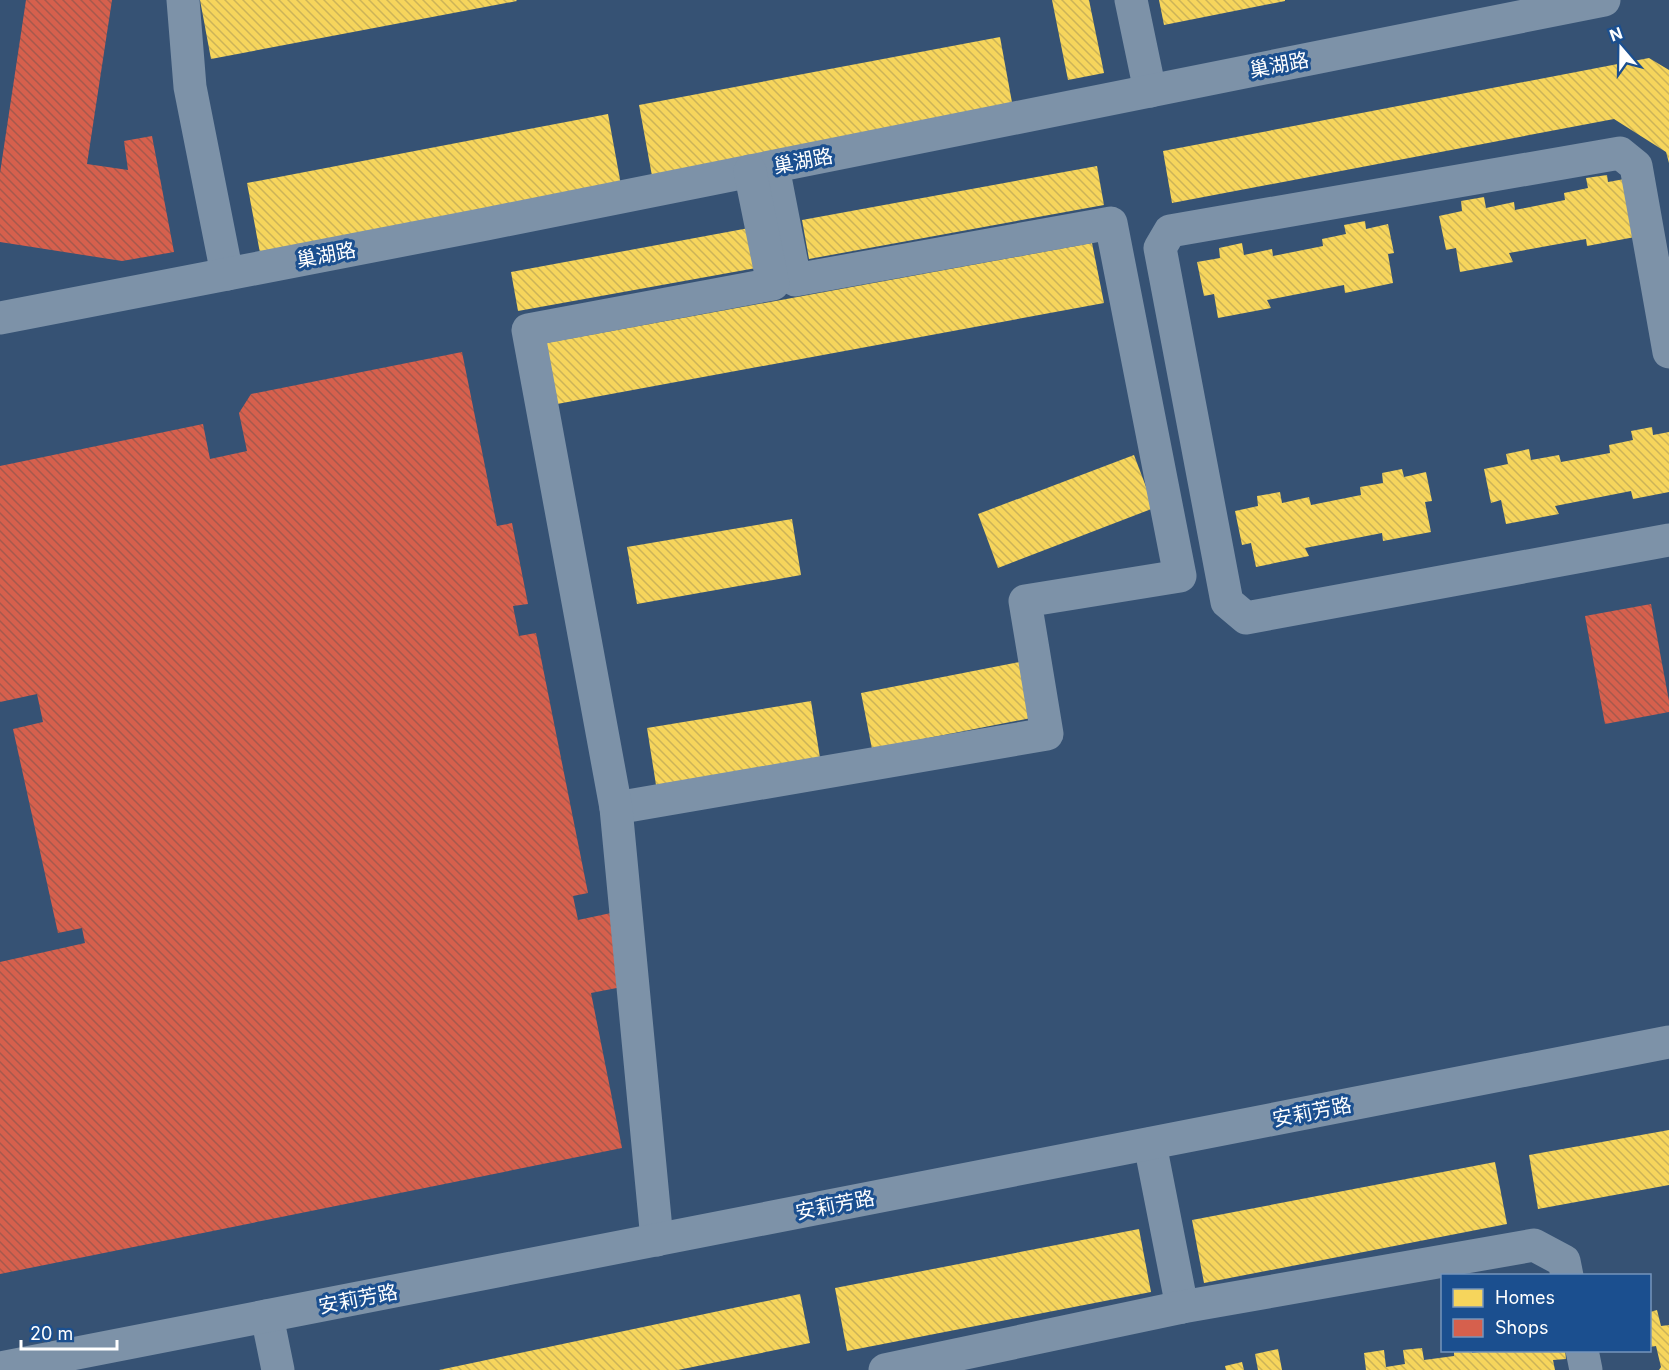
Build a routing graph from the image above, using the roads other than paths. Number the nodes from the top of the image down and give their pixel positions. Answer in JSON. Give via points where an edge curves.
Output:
{"nodes":[{"id":1,"x":183,"y":0,"type":"edge"},
{"id":2,"x":1131,"y":0,"type":"edge"},
{"id":3,"x":1604,"y":0,"type":"edge"},
{"id":4,"x":1150,"y":91,"type":"junction"},
{"id":5,"x":761,"y":169,"type":"junction"},
{"id":6,"x":227,"y":274,"type":"junction"},
{"id":7,"x":0,"y":318,"type":"edge"},
{"id":8,"x":1669,"y":352,"type":"edge"},
{"id":9,"x":1669,"y":540,"type":"edge"},
{"id":10,"x":616,"y":808,"type":"junction"},
{"id":11,"x":1669,"y":1042,"type":"edge"},
{"id":12,"x":1150,"y":1144,"type":"junction"},
{"id":13,"x":657,"y":1240,"type":"junction"},
{"id":14,"x":1567,"y":1274,"type":"edge"},
{"id":15,"x":1182,"y":1307,"type":"junction"},
{"id":16,"x":267,"y":1316,"type":"junction"},
{"id":17,"x":1582,"y":1352,"type":"edge"},
{"id":18,"x":0,"y":1368,"type":"edge"},
{"id":19,"x":278,"y":1370,"type":"edge"},
{"id":20,"x":885,"y":1370,"type":"edge"},
{"id":21,"x":1586,"y":1370,"type":"edge"}],
"edges":[{"from":1,"to":6,"type":"street","via":[[190,87]]},
{"from":2,"to":4,"type":"street"},
{"from":3,"to":4,"type":"street","name":"巢湖路"},
{"from":4,"to":5,"type":"street","name":"巢湖路"},
{"from":5,"to":6,"type":"street","name":"巢湖路"},
{"from":5,"to":10,"type":"street","via":[[773,284],[528,330]]},
{"from":5,"to":10,"type":"street","via":[[795,280],[1111,223],[1180,576],[1025,601],[1047,734]]},
{"from":6,"to":7,"type":"street","name":"巢湖路"},
{"from":8,"to":9,"type":"street","via":[[1636,166],[1620,153],[1170,231],[1160,248],[1227,602],[1246,618]]},
{"from":10,"to":13,"type":"street"},
{"from":11,"to":12,"type":"street","name":"安莉芳路"},
{"from":12,"to":13,"type":"street","name":"安莉芳路"},
{"from":12,"to":15,"type":"street"},
{"from":13,"to":16,"type":"street","name":"安莉芳路"},
{"from":14,"to":15,"type":"street","via":[[1564,1261],[1534,1245]]},
{"from":15,"to":20,"type":"street"},
{"from":16,"to":18,"type":"street","name":"安莉芳路"},
{"from":16,"to":19,"type":"street"},
{"from":17,"to":21,"type":"street"}]}
